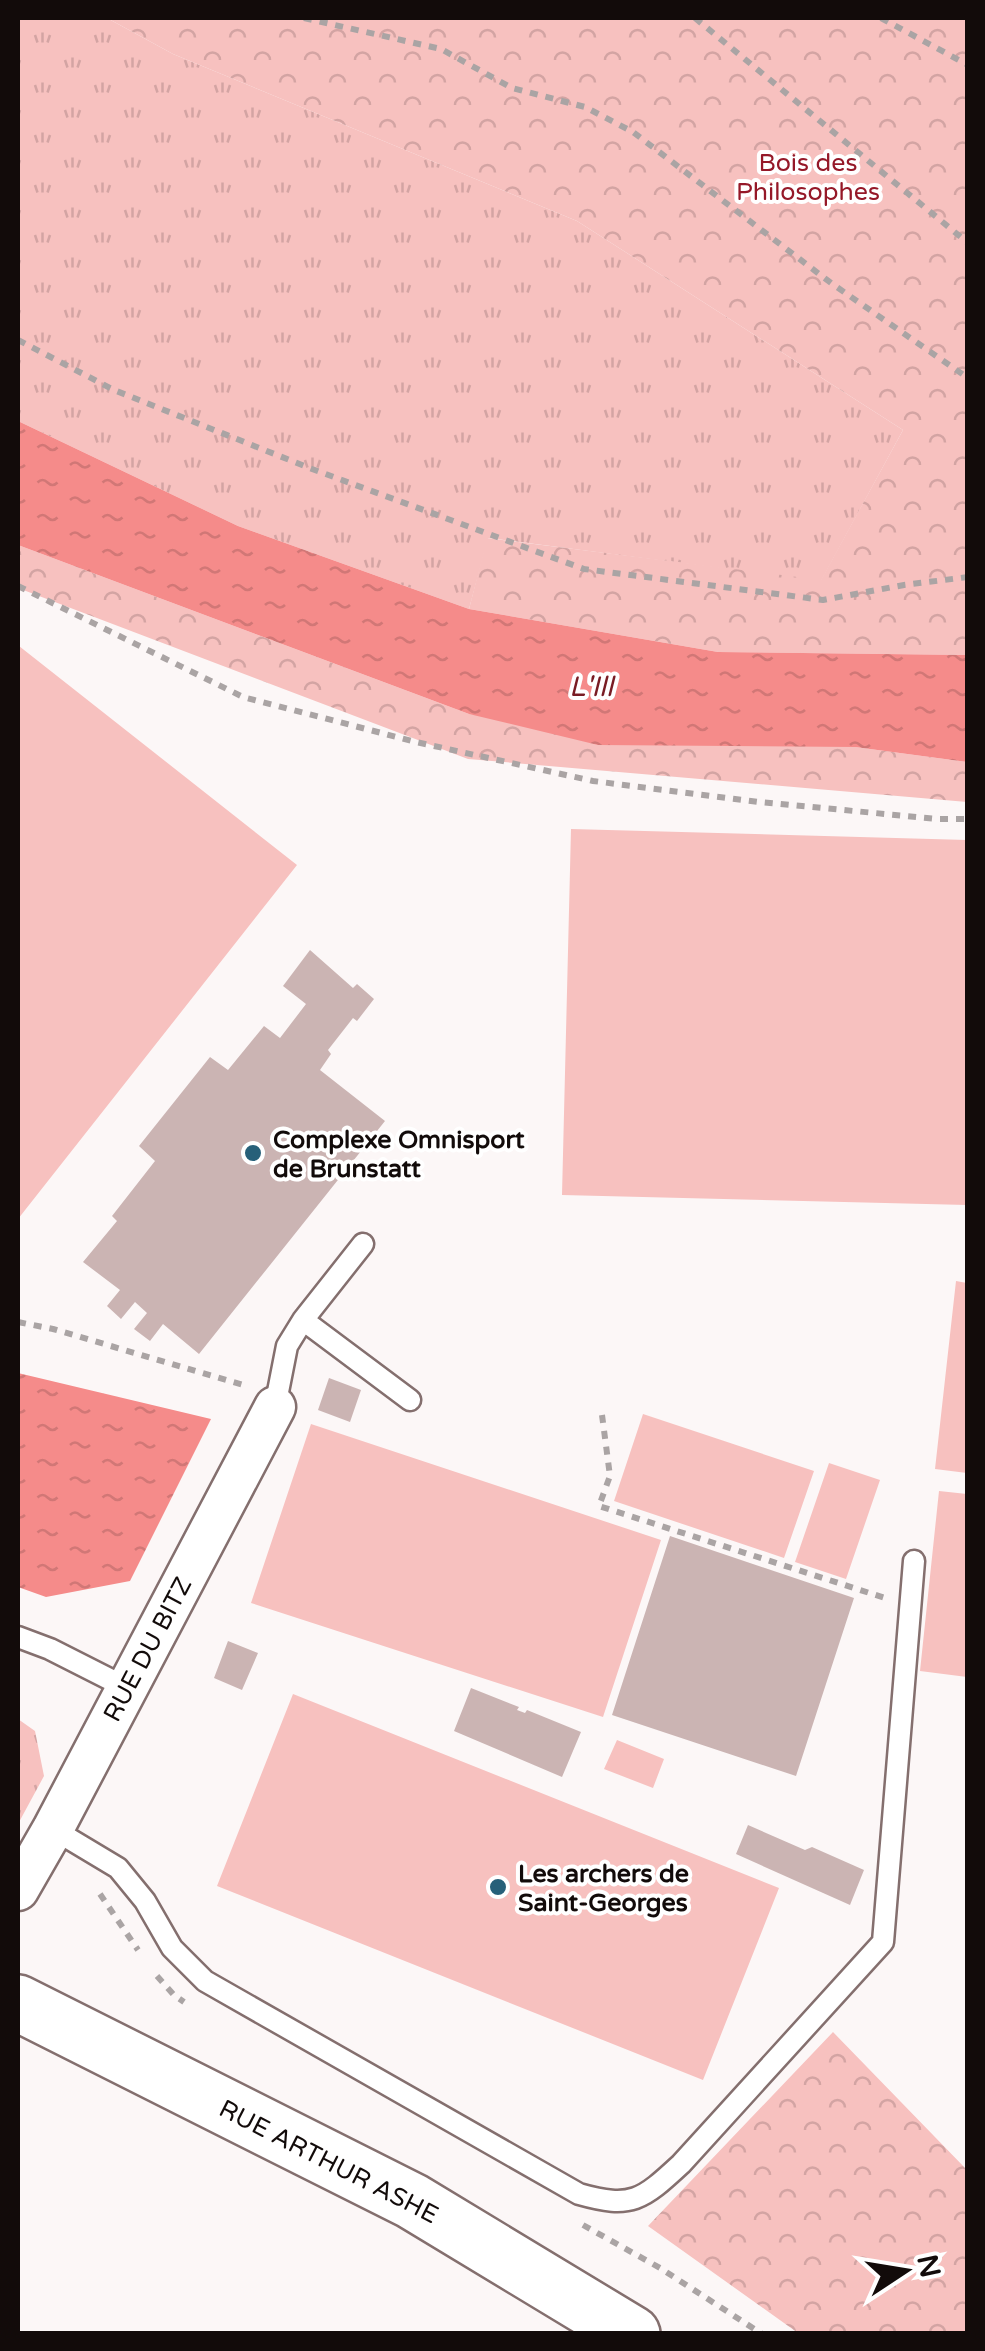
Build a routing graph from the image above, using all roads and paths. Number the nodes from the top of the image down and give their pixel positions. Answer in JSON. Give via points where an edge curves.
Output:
{"nodes":[{"id":1,"x":304,"y":18,"type":"edge"},
{"id":2,"x":694,"y":18,"type":"edge"},
{"id":3,"x":881,"y":18,"type":"edge"},
{"id":4,"x":968,"y":65,"type":"edge"},
{"id":5,"x":968,"y":243,"type":"edge"},
{"id":6,"x":18,"y":340,"type":"edge"},
{"id":7,"x":968,"y":378,"type":"edge"},
{"id":8,"x":968,"y":576,"type":"edge"},
{"id":9,"x":18,"y":586,"type":"edge"},
{"id":10,"x":968,"y":819,"type":"edge"},
{"id":11,"x":364,"y":1244,"type":"dead end"},
{"id":12,"x":303,"y":1320,"type":"junction"},
{"id":13,"x":18,"y":1322,"type":"edge"},
{"id":14,"x":410,"y":1400,"type":"dead end"},
{"id":15,"x":276,"y":1401,"type":"junction"},
{"id":16,"x":602,"y":1415,"type":"dead end"},
{"id":17,"x":914,"y":1561,"type":"dead end"},
{"id":18,"x":910,"y":1606,"type":"junction"},
{"id":19,"x":18,"y":1637,"type":"edge"},
{"id":20,"x":127,"y":1688,"type":"junction"},
{"id":21,"x":52,"y":1829,"type":"junction"},
{"id":22,"x":18,"y":1890,"type":"edge"},
{"id":23,"x":18,"y":2003,"type":"edge"},
{"id":24,"x":632,"y":2334,"type":"edge"}],
"edges":[{"from":1,"to":7,"type":"path","via":[[441,49],[512,88],[585,107],[633,132]]},
{"from":2,"to":5,"type":"path"},
{"from":3,"to":4,"type":"path"},
{"from":6,"to":8,"type":"path","via":[[132,397],[584,570],[823,600]]},
{"from":9,"to":10,"type":"path","via":[[243,697],[416,742],[593,782]]},
{"from":11,"to":12,"type":"lane"},
{"from":12,"to":14,"type":"lane"},
{"from":12,"to":15,"type":"lane","via":[[287,1346]]},
{"from":13,"to":15,"type":"path"},
{"from":15,"to":20,"type":"street","name":"RUE DU BITZ"},
{"from":16,"to":18,"type":"path","via":[[610,1476],[600,1506]]},
{"from":17,"to":18,"type":"lane"},
{"from":18,"to":21,"type":"lane","via":[[882,1942],[681,2164],[633,2200],[580,2194],[205,1981],[172,1948],[118,1868]]},
{"from":19,"to":20,"type":"lane"},
{"from":20,"to":21,"type":"street","name":"RUE DU BITZ"},
{"from":21,"to":22,"type":"street","name":"RUE DU BITZ"},
{"from":23,"to":24,"type":"main road","name":"RUE ARTHUR ASHE","via":[[412,2201]]}]}
